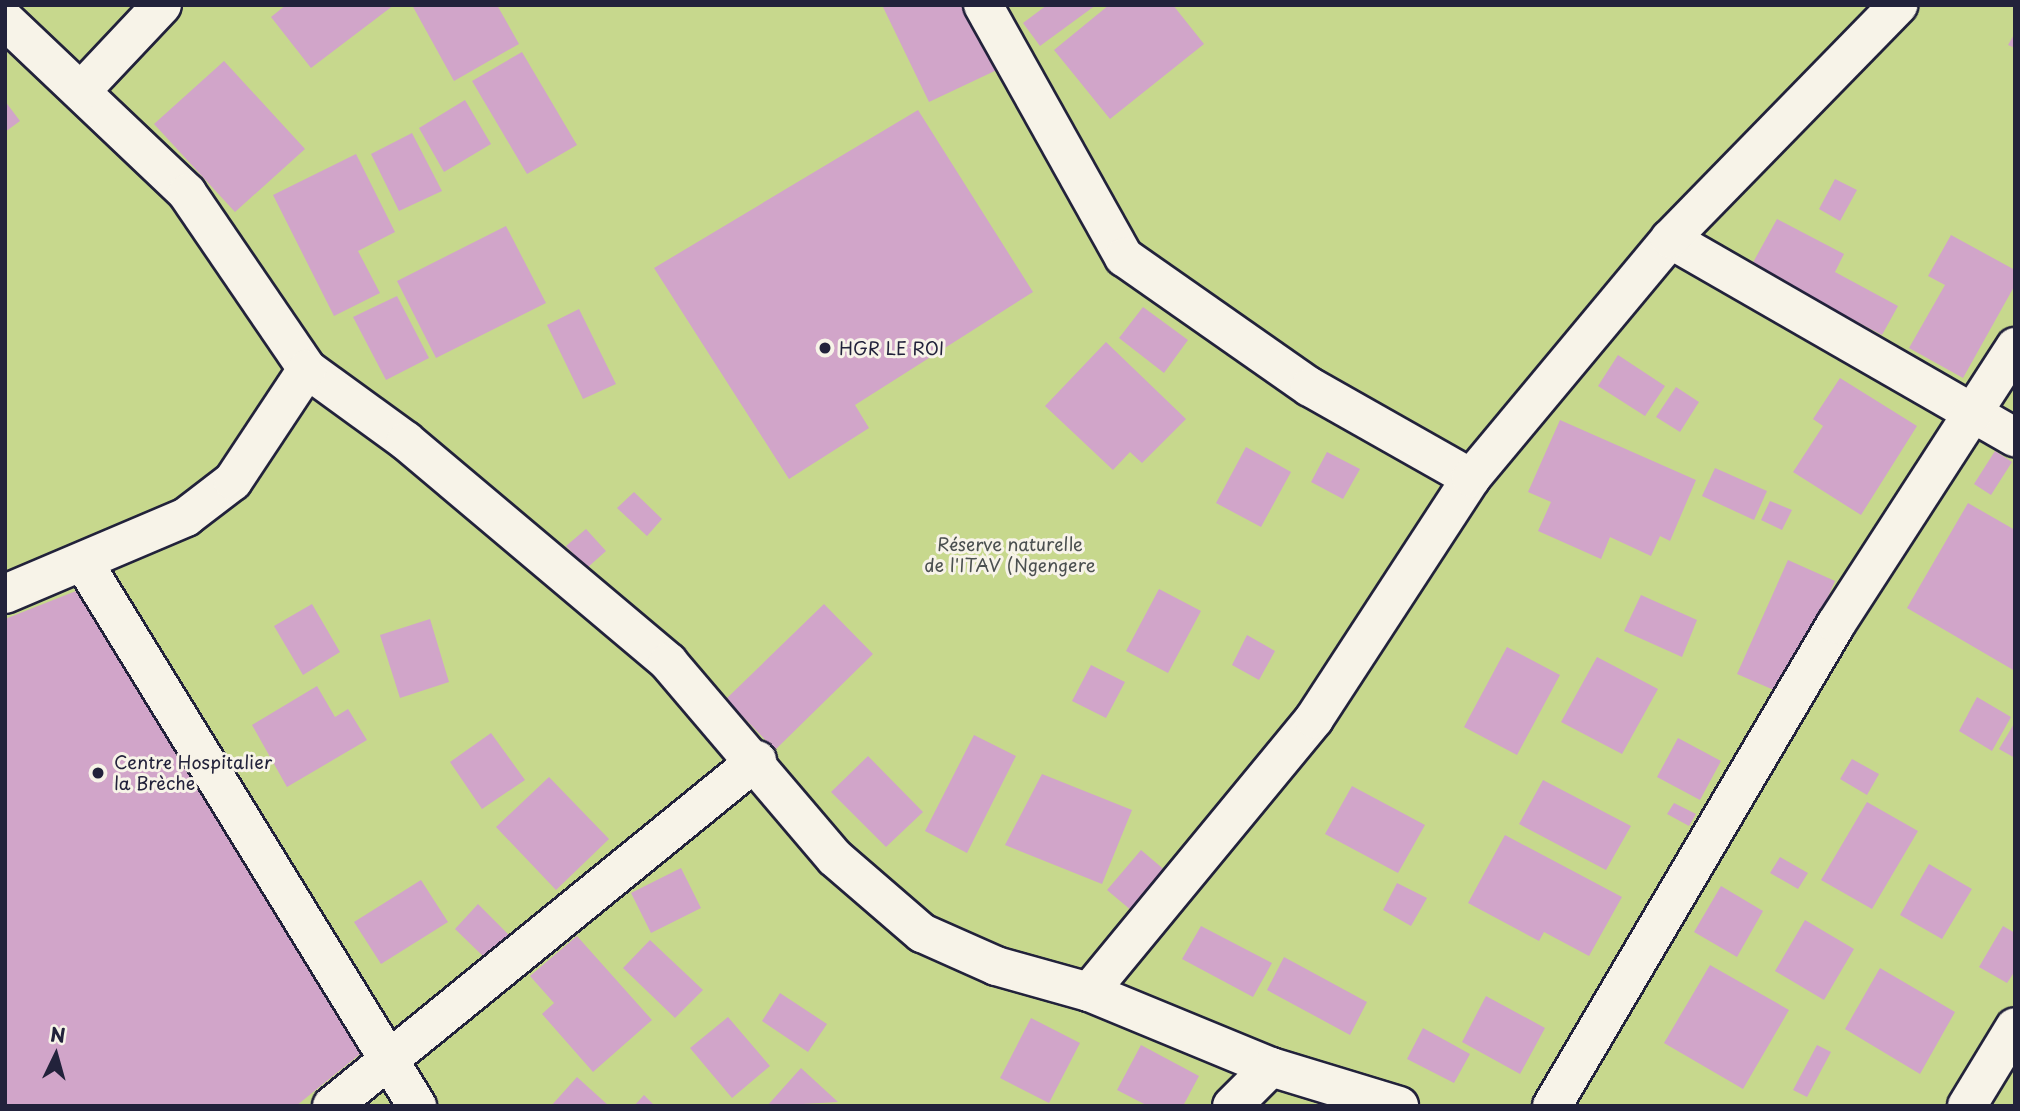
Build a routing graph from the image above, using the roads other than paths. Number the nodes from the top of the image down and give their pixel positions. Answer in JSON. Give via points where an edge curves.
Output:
{"nodes":[{"id":1,"x":162,"y":5,"type":"edge"},
{"id":2,"x":983,"y":5,"type":"edge"},
{"id":3,"x":1898,"y":5,"type":"edge"},
{"id":4,"x":5,"y":20,"type":"edge"},
{"id":5,"x":81,"y":91,"type":"junction"},
{"id":6,"x":1670,"y":239,"type":"junction"},
{"id":7,"x":2015,"y":347,"type":"edge"},
{"id":8,"x":307,"y":369,"type":"junction"},
{"id":9,"x":1972,"y":414,"type":"junction"},
{"id":10,"x":2015,"y":437,"type":"edge"},
{"id":11,"x":1471,"y":478,"type":"junction"},
{"id":12,"x":85,"y":565,"type":"junction"},
{"id":13,"x":5,"y":594,"type":"edge"},
{"id":14,"x":757,"y":760,"type":"junction"},
{"id":15,"x":1090,"y":992,"type":"junction"},
{"id":16,"x":2015,"y":1027,"type":"edge"},
{"id":17,"x":389,"y":1064,"type":"junction"},
{"id":18,"x":1271,"y":1067,"type":"junction"},
{"id":19,"x":332,"y":1106,"type":"edge"},
{"id":20,"x":417,"y":1106,"type":"edge"},
{"id":21,"x":1232,"y":1106,"type":"edge"},
{"id":22,"x":1399,"y":1106,"type":"edge"},
{"id":23,"x":1552,"y":1106,"type":"edge"},
{"id":24,"x":1967,"y":1106,"type":"edge"}],
"edges":[{"from":1,"to":5,"type":"street"},
{"from":2,"to":11,"type":"street","via":[[1124,257],[1310,387]]},
{"from":3,"to":6,"type":"street"},
{"from":4,"to":5,"type":"street"},
{"from":5,"to":8,"type":"street","via":[[187,193]]},
{"from":6,"to":9,"type":"street"},
{"from":6,"to":11,"type":"street"},
{"from":7,"to":9,"type":"street"},
{"from":8,"to":12,"type":"street","via":[[233,481],[186,517]]},
{"from":8,"to":14,"type":"street","via":[[406,441],[668,662]]},
{"from":9,"to":10,"type":"street"},
{"from":9,"to":23,"type":"street","via":[[1836,624]]},
{"from":11,"to":15,"type":"street","via":[[1314,719]]},
{"from":12,"to":13,"type":"street"},
{"from":12,"to":17,"type":"street"},
{"from":14,"to":15,"type":"street","via":[[835,859],[922,933],[996,966]]},
{"from":14,"to":17,"type":"street"},
{"from":15,"to":18,"type":"street"},
{"from":16,"to":24,"type":"street"},
{"from":17,"to":19,"type":"street"},
{"from":17,"to":20,"type":"street"},
{"from":18,"to":21,"type":"street"},
{"from":18,"to":22,"type":"street"}]}
